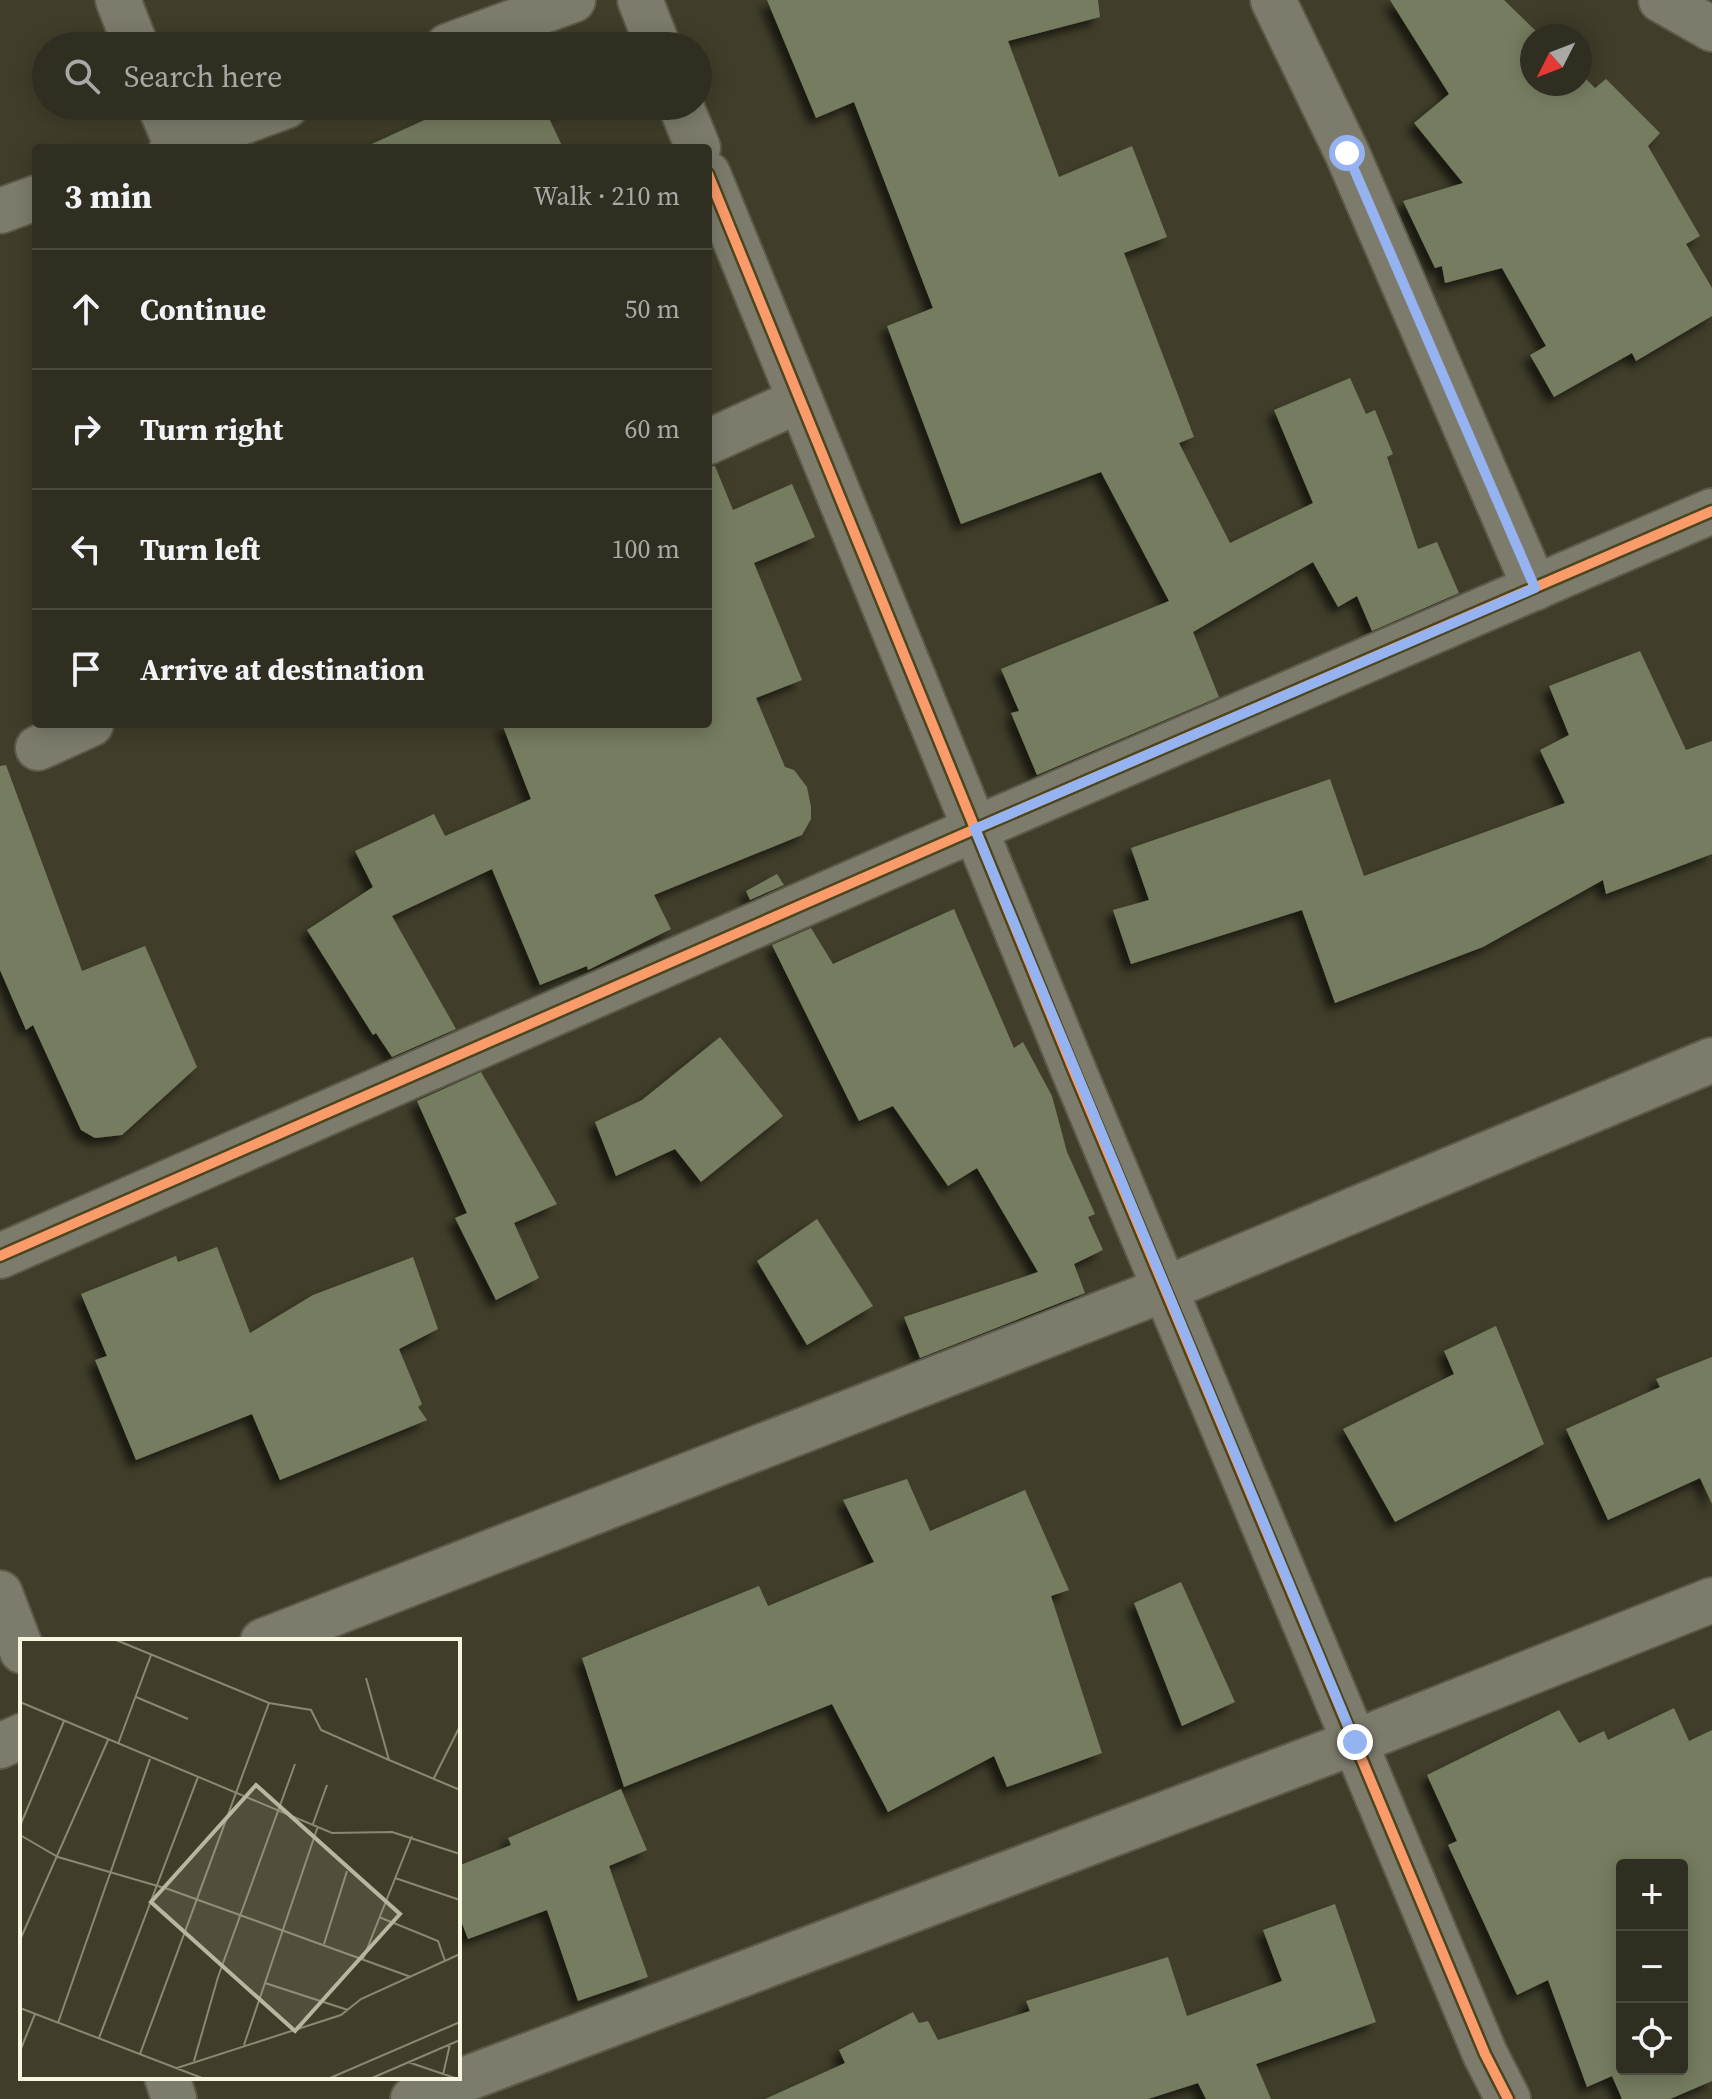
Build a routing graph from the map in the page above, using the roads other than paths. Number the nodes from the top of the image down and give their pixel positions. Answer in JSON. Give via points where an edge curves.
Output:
{"nodes":[{"id":1,"x":118,"y":0,"type":"edge"},
{"id":2,"x":573,"y":0,"type":"edge"},
{"id":3,"x":640,"y":0,"type":"edge"},
{"id":4,"x":1273,"y":0,"type":"edge"},
{"id":5,"x":1661,"y":0,"type":"edge"},
{"id":6,"x":1712,"y":29,"type":"edge"},
{"id":7,"x":131,"y":32,"type":"edge"},
{"id":8,"x":486,"y":32,"type":"edge"},
{"id":9,"x":653,"y":32,"type":"edge"},
{"id":10,"x":165,"y":120,"type":"edge"},
{"id":11,"x":248,"y":120,"type":"edge"},
{"id":12,"x":687,"y":120,"type":"edge"},
{"id":13,"x":173,"y":144,"type":"edge"},
{"id":14,"x":182,"y":144,"type":"edge"},
{"id":15,"x":696,"y":144,"type":"edge"},
{"id":16,"x":712,"y":184,"type":"edge"},
{"id":17,"x":32,"y":199,"type":"edge"},
{"id":18,"x":0,"y":211,"type":"edge"},
{"id":19,"x":800,"y":400,"type":"junction"},
{"id":20,"x":712,"y":440,"type":"edge"},
{"id":21,"x":1712,"y":511,"type":"edge"},
{"id":22,"x":1535,"y":588,"type":"junction"},
{"id":23,"x":82,"y":728,"type":"edge"},
{"id":24,"x":38,"y":748,"type":"dead end"},
{"id":25,"x":975,"y":829,"type":"junction"},
{"id":26,"x":1712,"y":1060,"type":"edge"},
{"id":27,"x":0,"y":1256,"type":"edge"},
{"id":28,"x":1165,"y":1289,"type":"junction"},
{"id":29,"x":0,"y":1593,"type":"edge"},
{"id":30,"x":1712,"y":1600,"type":"edge"},
{"id":31,"x":268,"y":1639,"type":"edge"},
{"id":32,"x":20,"y":1646,"type":"edge"},
{"id":33,"x":20,"y":1737,"type":"edge"},
{"id":34,"x":1355,"y":1742,"type":"junction"},
{"id":35,"x":0,"y":1746,"type":"edge"},
{"id":36,"x":168,"y":2079,"type":"edge"},
{"id":37,"x":174,"y":2099,"type":"edge"},
{"id":38,"x":413,"y":2099,"type":"edge"},
{"id":39,"x":1508,"y":2099,"type":"edge"}],
"edges":[{"from":1,"to":7,"type":"street"},
{"from":2,"to":8,"type":"street"},
{"from":3,"to":9,"type":"street"},
{"from":4,"to":22,"type":"street","via":[[1347,153]]},
{"from":5,"to":6,"type":"street"},
{"from":10,"to":13,"type":"street"},
{"from":11,"to":14,"type":"street"},
{"from":12,"to":15,"type":"street"},
{"from":16,"to":19,"type":"street"},
{"from":17,"to":18,"type":"street"},
{"from":19,"to":20,"type":"street"},
{"from":19,"to":25,"type":"street"},
{"from":21,"to":22,"type":"street"},
{"from":22,"to":25,"type":"street"},
{"from":23,"to":24,"type":"street"},
{"from":25,"to":27,"type":"street"},
{"from":25,"to":28,"type":"street"},
{"from":26,"to":28,"type":"street"},
{"from":28,"to":31,"type":"street"},
{"from":28,"to":34,"type":"street"},
{"from":29,"to":32,"type":"street"},
{"from":30,"to":34,"type":"street"},
{"from":33,"to":35,"type":"street"},
{"from":34,"to":38,"type":"street"},
{"from":34,"to":39,"type":"street"},
{"from":36,"to":37,"type":"street"}]}
